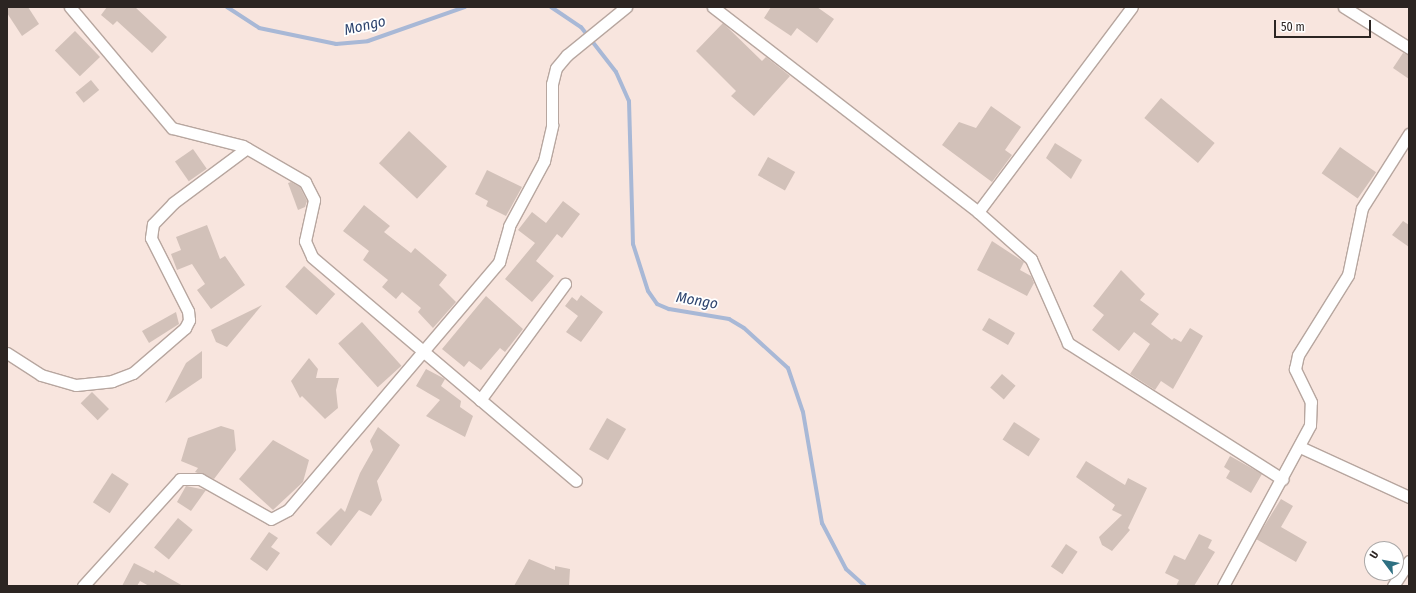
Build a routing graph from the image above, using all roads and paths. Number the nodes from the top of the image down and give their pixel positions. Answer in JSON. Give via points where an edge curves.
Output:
{"nodes":[{"id":1,"x":70,"y":7,"type":"edge"},
{"id":2,"x":626,"y":7,"type":"edge"},
{"id":3,"x":713,"y":7,"type":"edge"},
{"id":4,"x":1132,"y":7,"type":"edge"},
{"id":5,"x":1344,"y":7,"type":"edge"},
{"id":6,"x":1409,"y":48,"type":"edge"},
{"id":7,"x":1409,"y":134,"type":"edge"},
{"id":8,"x":247,"y":148,"type":"junction"},
{"id":9,"x":978,"y":212,"type":"junction"},
{"id":10,"x":565,"y":284,"type":"dead end"},
{"id":11,"x":7,"y":352,"type":"edge"},
{"id":12,"x":422,"y":352,"type":"junction"},
{"id":13,"x":480,"y":400,"type":"junction"},
{"id":14,"x":1300,"y":447,"type":"junction"},
{"id":15,"x":1282,"y":479,"type":"junction"},
{"id":16,"x":576,"y":481,"type":"dead end"},
{"id":17,"x":1409,"y":497,"type":"edge"},
{"id":18,"x":1409,"y":561,"type":"edge"},
{"id":19,"x":83,"y":586,"type":"edge"},
{"id":20,"x":1223,"y":586,"type":"edge"},
{"id":21,"x":1393,"y":586,"type":"edge"}],
"edges":[{"from":1,"to":8,"type":"street","via":[[172,128]]},
{"from":2,"to":12,"type":"street","via":[[615,19],[567,55],[556,68],[552,84],[552,125],[544,161],[509,226],[503,255]]},
{"from":3,"to":9,"type":"street"},
{"from":4,"to":9,"type":"street"},
{"from":5,"to":6,"type":"street"},
{"from":7,"to":14,"type":"street","via":[[1362,208],[1348,275],[1298,354],[1296,373],[1313,412]]},
{"from":8,"to":11,"type":"street","via":[[173,203],[153,224],[151,238],[188,311],[189,320],[185,328],[133,373],[112,381],[76,385],[41,375]]},
{"from":8,"to":12,"type":"street","via":[[296,175],[313,194],[314,207],[305,241],[312,258]]},
{"from":9,"to":15,"type":"street","via":[[1034,262],[1068,343]]},
{"from":10,"to":13,"type":"street"},
{"from":12,"to":13,"type":"street"},
{"from":12,"to":19,"type":"street","via":[[283,514],[266,517],[200,478],[180,479]]},
{"from":13,"to":16,"type":"street"},
{"from":14,"to":15,"type":"street"},
{"from":14,"to":17,"type":"street"},
{"from":15,"to":20,"type":"street"},
{"from":18,"to":21,"type":"street"}]}
